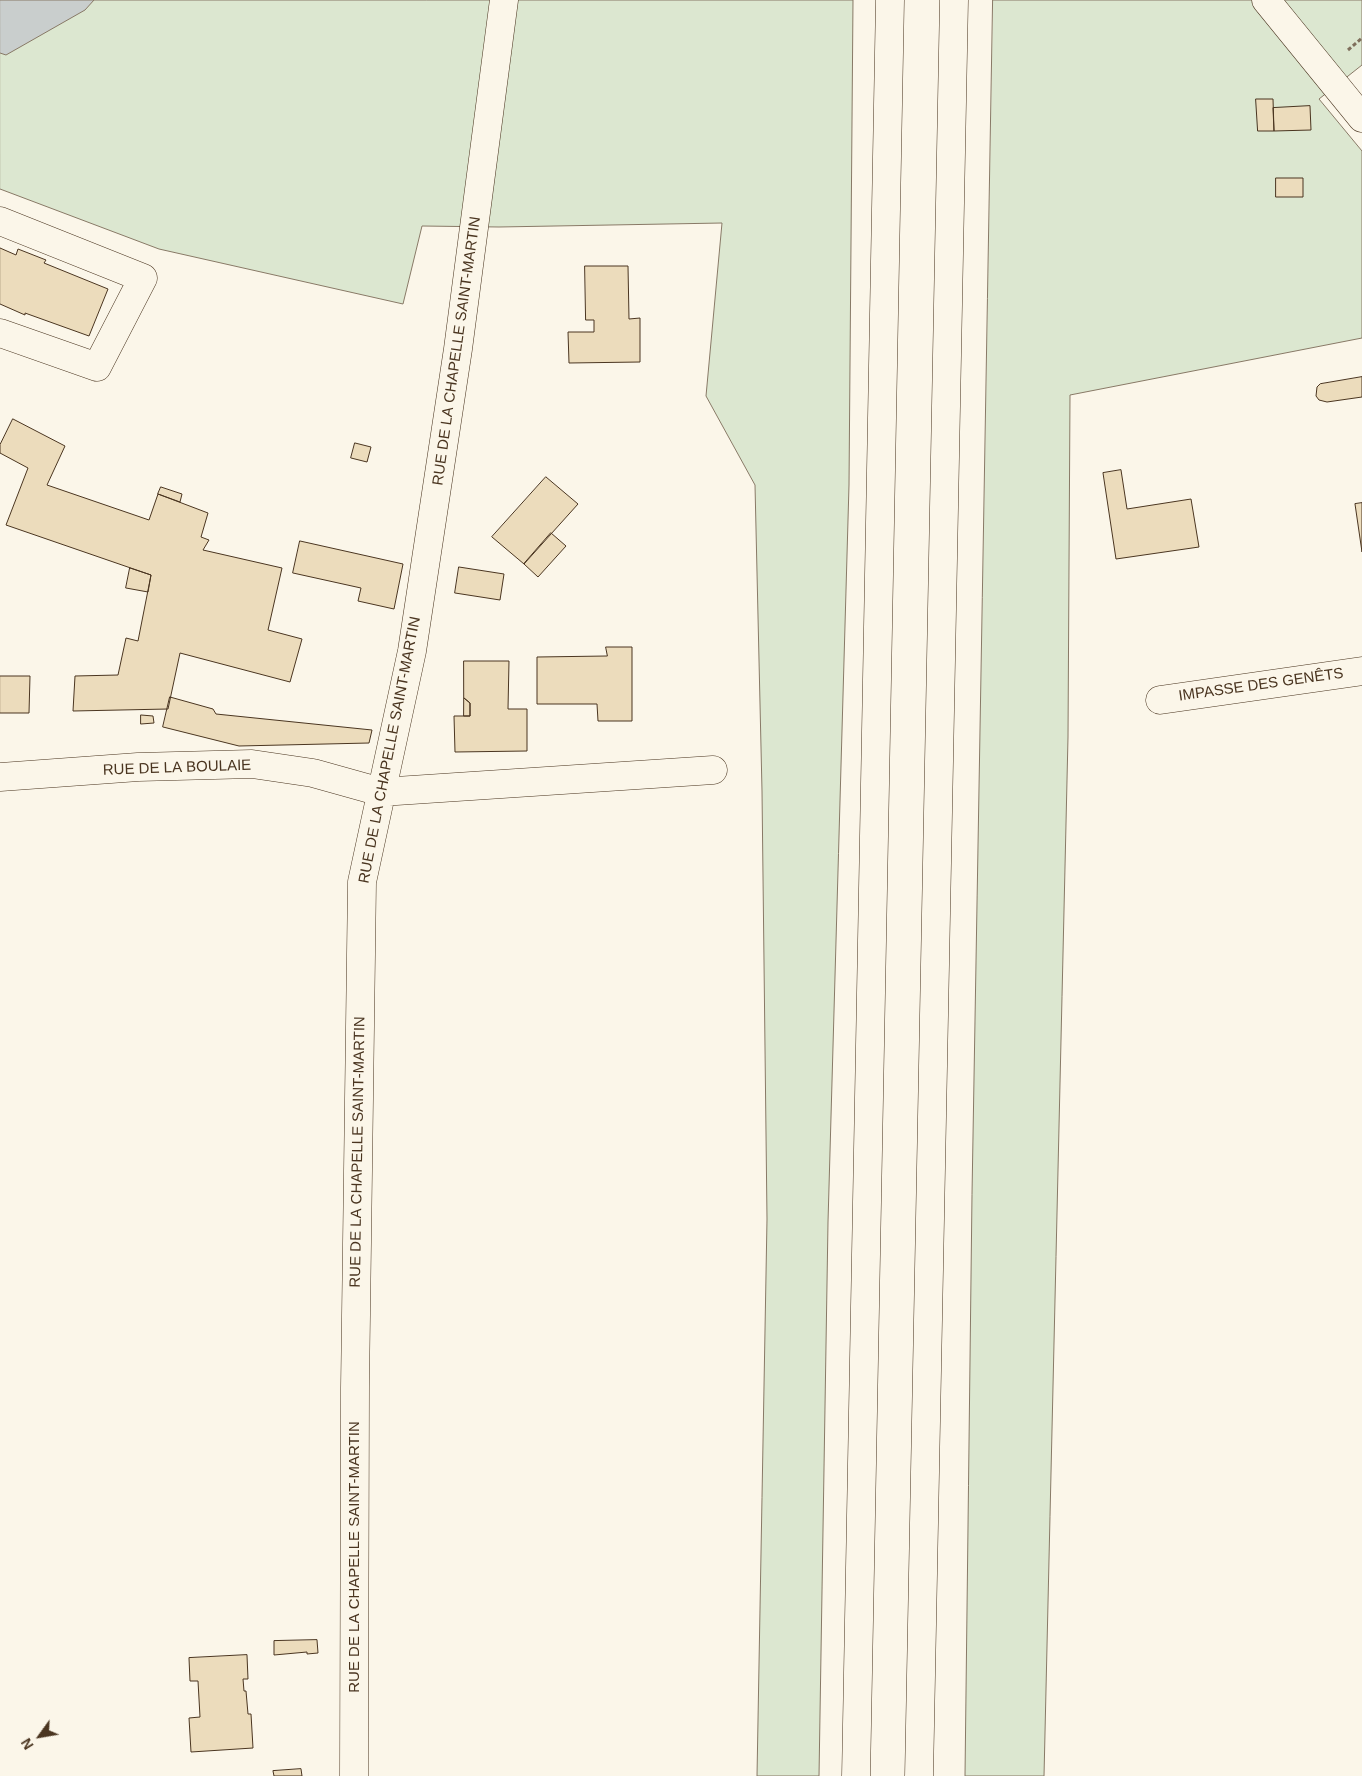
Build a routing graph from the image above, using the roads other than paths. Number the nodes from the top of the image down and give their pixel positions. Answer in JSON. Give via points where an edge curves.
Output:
{"nodes":[{"id":1,"x":504,"y":0,"type":"edge"},
{"id":2,"x":890,"y":0,"type":"edge"},
{"id":3,"x":954,"y":0,"type":"edge"},
{"id":4,"x":1266,"y":0,"type":"edge"},
{"id":5,"x":1362,"y":118,"type":"edge"},
{"id":6,"x":0,"y":220,"type":"edge"},
{"id":7,"x":0,"y":334,"type":"edge"},
{"id":8,"x":1362,"y":671,"type":"edge"},
{"id":9,"x":1160,"y":700,"type":"dead end"},
{"id":10,"x":713,"y":770,"type":"dead end"},
{"id":11,"x":0,"y":777,"type":"edge"},
{"id":12,"x":381,"y":792,"type":"junction"},
{"id":13,"x":354,"y":1776,"type":"edge"},
{"id":14,"x":856,"y":1776,"type":"edge"},
{"id":15,"x":919,"y":1776,"type":"edge"}],
"edges":[{"from":1,"to":12,"type":"main road","name":"RUE DE LA CHAPELLE SAINT-MARTIN","via":[[458,349],[412,651]]},
{"from":2,"to":14,"type":"main road"},
{"from":3,"to":15,"type":"main road"},
{"from":4,"to":5,"type":"main road"},
{"from":6,"to":7,"type":"main road","via":[[142,278],[97,367]]},
{"from":8,"to":9,"type":"main road","name":"IMPASSE DES GENÊTS"},
{"from":10,"to":12,"type":"main road","name":"RUE DE LA BOULAIE"},
{"from":11,"to":12,"type":"main road","name":"RUE DE LA BOULAIE","via":[[138,767],[252,764],[313,773]]},
{"from":12,"to":13,"type":"main road","name":"RUE DE LA CHAPELLE SAINT-MARTIN","via":[[362,882]]}]}
